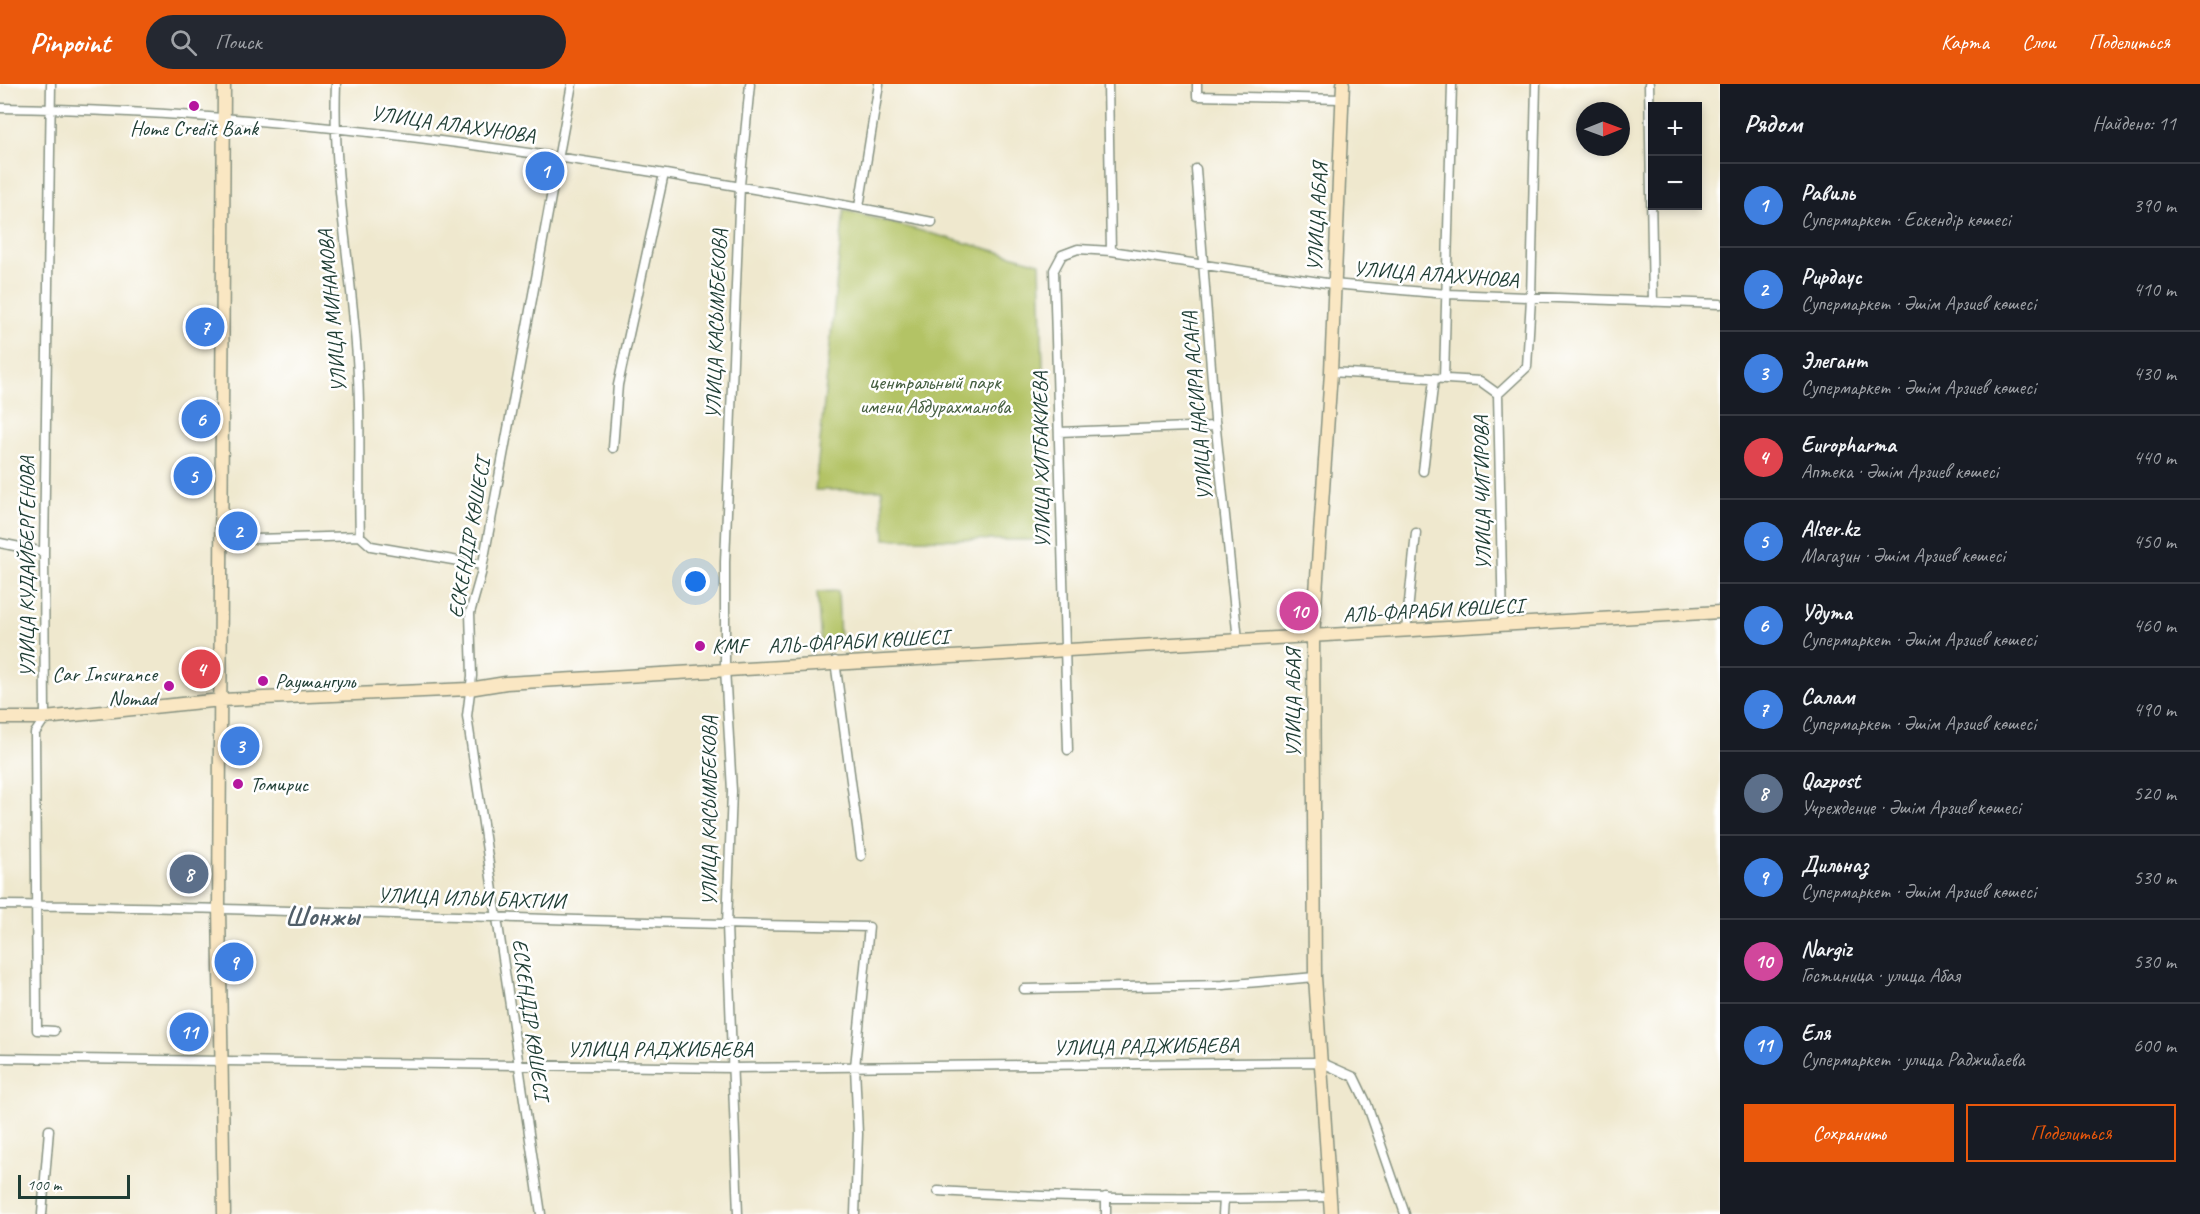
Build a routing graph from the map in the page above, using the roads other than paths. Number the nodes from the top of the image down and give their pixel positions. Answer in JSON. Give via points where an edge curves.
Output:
{"nodes":[{"id":1,"x":51,"y":84,"type":"edge"},
{"id":2,"x":224,"y":84,"type":"edge"},
{"id":3,"x":336,"y":84,"type":"edge"},
{"id":4,"x":572,"y":84,"type":"edge"},
{"id":5,"x":750,"y":84,"type":"edge"},
{"id":6,"x":879,"y":84,"type":"edge"},
{"id":7,"x":1108,"y":84,"type":"edge"},
{"id":8,"x":1197,"y":84,"type":"edge"},
{"id":9,"x":1343,"y":84,"type":"edge"},
{"id":10,"x":1452,"y":84,"type":"edge"},
{"id":11,"x":1536,"y":84,"type":"edge"},
{"id":12,"x":1649,"y":84,"type":"edge"},
{"id":13,"x":1342,"y":99,"type":"junction"},
{"id":14,"x":0,"y":108,"type":"edge"},
{"id":15,"x":50,"y":108,"type":"junction"},
{"id":16,"x":223,"y":120,"type":"junction"},
{"id":17,"x":334,"y":126,"type":"junction"},
{"id":18,"x":560,"y":157,"type":"junction"},
{"id":19,"x":1196,"y":169,"type":"dead end"},
{"id":20,"x":664,"y":174,"type":"junction"},
{"id":21,"x":740,"y":185,"type":"junction"},
{"id":22,"x":859,"y":207,"type":"junction"},
{"id":23,"x":932,"y":222,"type":"dead end"},
{"id":24,"x":1111,"y":251,"type":"junction"},
{"id":25,"x":1204,"y":267,"type":"junction"},
{"id":26,"x":1054,"y":270,"type":"joint"},
{"id":27,"x":1333,"y":284,"type":"junction"},
{"id":28,"x":1447,"y":294,"type":"junction"},
{"id":29,"x":1532,"y":298,"type":"junction"},
{"id":30,"x":1653,"y":302,"type":"junction"},
{"id":31,"x":1720,"y":304,"type":"edge"},
{"id":32,"x":1331,"y":372,"type":"junction"},
{"id":33,"x":1434,"y":379,"type":"junction"},
{"id":34,"x":1444,"y":379,"type":"junction"},
{"id":35,"x":1498,"y":394,"type":"junction"},
{"id":36,"x":1215,"y":426,"type":"junction"},
{"id":37,"x":1059,"y":432,"type":"junction"},
{"id":38,"x":613,"y":448,"type":"dead end"},
{"id":39,"x":1423,"y":471,"type":"dead end"},
{"id":40,"x":1416,"y":533,"type":"dead end"},
{"id":41,"x":360,"y":536,"type":"junction"},
{"id":42,"x":220,"y":540,"type":"junction"},
{"id":43,"x":0,"y":543,"type":"edge"},
{"id":44,"x":44,"y":552,"type":"junction"},
{"id":45,"x":482,"y":565,"type":"junction"},
{"id":46,"x":1720,"y":612,"type":"edge"},
{"id":47,"x":1503,"y":625,"type":"junction"},
{"id":48,"x":1406,"y":632,"type":"junction"},
{"id":49,"x":1313,"y":637,"type":"junction"},
{"id":50,"x":1238,"y":640,"type":"junction"},
{"id":51,"x":1064,"y":649,"type":"junction"},
{"id":52,"x":835,"y":661,"type":"junction"},
{"id":53,"x":725,"y":668,"type":"junction"},
{"id":54,"x":469,"y":689,"type":"junction"},
{"id":55,"x":221,"y":700,"type":"junction"},
{"id":56,"x":0,"y":718,"type":"edge"},
{"id":57,"x":45,"y":718,"type":"junction"},
{"id":58,"x":1068,"y":750,"type":"dead end"},
{"id":59,"x":861,"y":856,"type":"dead end"},
{"id":60,"x":0,"y":905,"type":"edge"},
{"id":61,"x":36,"y":905,"type":"junction"},
{"id":62,"x":219,"y":907,"type":"junction"},
{"id":63,"x":499,"y":918,"type":"junction"},
{"id":64,"x":727,"y":925,"type":"junction"},
{"id":65,"x":1316,"y":977,"type":"junction"},
{"id":66,"x":1024,"y":989,"type":"dead end"},
{"id":67,"x":54,"y":1031,"type":"dead end"},
{"id":68,"x":0,"y":1058,"type":"edge"},
{"id":69,"x":221,"y":1062,"type":"junction"},
{"id":70,"x":1320,"y":1062,"type":"junction"},
{"id":71,"x":519,"y":1066,"type":"junction"},
{"id":72,"x":855,"y":1066,"type":"junction"},
{"id":73,"x":733,"y":1068,"type":"junction"},
{"id":74,"x":49,"y":1130,"type":"dead end"},
{"id":75,"x":938,"y":1191,"type":"dead end"},
{"id":76,"x":1106,"y":1197,"type":"junction"},
{"id":77,"x":1329,"y":1197,"type":"junction"},
{"id":78,"x":1224,"y":1199,"type":"junction"},
{"id":79,"x":42,"y":1214,"type":"edge"},
{"id":80,"x":224,"y":1214,"type":"edge"},
{"id":81,"x":541,"y":1214,"type":"edge"},
{"id":82,"x":738,"y":1214,"type":"edge"},
{"id":83,"x":855,"y":1214,"type":"edge"},
{"id":84,"x":1106,"y":1214,"type":"edge"},
{"id":85,"x":1224,"y":1214,"type":"edge"},
{"id":86,"x":1331,"y":1214,"type":"edge"},
{"id":87,"x":1405,"y":1214,"type":"edge"}],
"edges":[{"from":1,"to":15,"type":"street","name":"УЛИЦА КУДАЙБЕРГЕНОВА"},
{"from":2,"to":16,"type":"main road"},
{"from":3,"to":17,"type":"street","name":"УЛИЦА МИНАМОВА"},
{"from":4,"to":18,"type":"street","name":"ЕСКЕНДІР КӨШЕСІ"},
{"from":5,"to":21,"type":"street","name":"УЛИЦА КАСЫМБЕКОВА"},
{"from":6,"to":22,"type":"street"},
{"from":7,"to":24,"type":"street"},
{"from":8,"to":13,"type":"street","via":[[1197,96]]},
{"from":9,"to":13,"type":"main road","name":"УЛИЦА АБАЯ"},
{"from":10,"to":28,"type":"street"},
{"from":11,"to":29,"type":"street","name":"УЛИЦА ЧИГИРОВА"},
{"from":12,"to":30,"type":"street"},
{"from":13,"to":27,"type":"main road","name":"УЛИЦА АБАЯ"},
{"from":14,"to":15,"type":"street","name":"УЛИЦА АЛАХУНОВА"},
{"from":15,"to":16,"type":"street","name":"УЛИЦА АЛАХУНОВА"},
{"from":15,"to":44,"type":"street","name":"УЛИЦА КУДАЙБЕРГЕНОВА"},
{"from":16,"to":17,"type":"street","name":"УЛИЦА АЛАХУНОВА"},
{"from":16,"to":42,"type":"main road"},
{"from":17,"to":18,"type":"street","name":"УЛИЦА АЛАХУНОВА"},
{"from":17,"to":41,"type":"street","name":"УЛИЦА МИНАМОВА","via":[[358,376]]},
{"from":18,"to":20,"type":"street","name":"УЛИЦА АЛАХУНОВА"},
{"from":18,"to":45,"type":"street","name":"ЕСКЕНДІР КӨШЕСІ"},
{"from":19,"to":25,"type":"street","name":"УЛИЦА НАСИРА АСАНА"},
{"from":20,"to":21,"type":"street","name":"УЛИЦА АЛАХУНОВА"},
{"from":20,"to":38,"type":"street","via":[[618,385]]},
{"from":21,"to":22,"type":"street","name":"УЛИЦА АЛАХУНОВА"},
{"from":21,"to":53,"type":"street","name":"УЛИЦА КАСЫМБЕКОВА","via":[[725,562]]},
{"from":22,"to":23,"type":"street","name":"УЛИЦА АЛАХУНОВА"},
{"from":24,"to":25,"type":"street","name":"УЛИЦА АЛАХУНОВА"},
{"from":24,"to":26,"type":"street","name":"УЛИЦА АЛАХУНОВА","via":[[1078,249],[1062,255]]},
{"from":25,"to":27,"type":"street","name":"УЛИЦА АЛАХУНОВА"},
{"from":25,"to":36,"type":"street","name":"УЛИЦА НАСИРА АСАНА"},
{"from":26,"to":37,"type":"street","name":"УЛИЦА ХИТБАКИЕВА"},
{"from":27,"to":28,"type":"street","name":"УЛИЦА АЛАХУНОВА"},
{"from":27,"to":32,"type":"main road","name":"УЛИЦА АБАЯ"},
{"from":28,"to":29,"type":"street","name":"УЛИЦА АЛАХУНОВА"},
{"from":28,"to":34,"type":"street"},
{"from":29,"to":30,"type":"street","name":"УЛИЦА АЛАХУНОВА"},
{"from":29,"to":35,"type":"street","name":"УЛИЦА ЧИГИРОВА","via":[[1527,367]]},
{"from":30,"to":31,"type":"street","name":"УЛИЦА АЛАХУНОВА"},
{"from":32,"to":33,"type":"street"},
{"from":32,"to":49,"type":"main road","name":"УЛИЦА АБАЯ"},
{"from":33,"to":34,"type":"street"},
{"from":33,"to":39,"type":"street"},
{"from":34,"to":35,"type":"street","via":[[1480,381]]},
{"from":35,"to":47,"type":"street","name":"УЛИЦА ЧИГИРОВА"},
{"from":36,"to":37,"type":"street"},
{"from":36,"to":50,"type":"street","name":"УЛИЦА НАСИРА АСАНА"},
{"from":37,"to":51,"type":"street","name":"УЛИЦА ХИТБАКИЕВА"},
{"from":40,"to":48,"type":"street"},
{"from":41,"to":42,"type":"street"},
{"from":41,"to":45,"type":"street","via":[[371,546]]},
{"from":42,"to":55,"type":"main road"},
{"from":43,"to":44,"type":"street"},
{"from":44,"to":57,"type":"street","name":"УЛИЦА КУДАЙБЕРГЕНОВА"},
{"from":45,"to":54,"type":"street","name":"ЕСКЕНДІР КӨШЕСІ","via":[[470,613]]},
{"from":46,"to":47,"type":"main road","name":"АЛЬ-ФАРАБИ КӨШЕСІ"},
{"from":47,"to":48,"type":"main road","name":"АЛЬ-ФАРАБИ КӨШЕСІ"},
{"from":48,"to":49,"type":"main road","name":"АЛЬ-ФАРАБИ КӨШЕСІ"},
{"from":49,"to":50,"type":"main road","name":"АЛЬ-ФАРАБИ КӨШЕСІ"},
{"from":49,"to":65,"type":"main road","name":"УЛИЦА АБАЯ"},
{"from":50,"to":51,"type":"main road","name":"АЛЬ-ФАРАБИ КӨШЕСІ"},
{"from":51,"to":52,"type":"main road","name":"АЛЬ-ФАРАБИ КӨШЕСІ"},
{"from":51,"to":58,"type":"street","name":"УЛИЦА ХИТБАКИЕВА"},
{"from":52,"to":53,"type":"main road","name":"АЛЬ-ФАРАБИ КӨШЕСІ"},
{"from":52,"to":59,"type":"street"},
{"from":53,"to":54,"type":"main road","name":"АЛЬ-ФАРАБИ КӨШЕСІ"},
{"from":53,"to":64,"type":"street","name":"УЛИЦА КАСЫМБЕКОВА","via":[[732,791]]},
{"from":54,"to":55,"type":"main road","name":"АЛЬ-ФАРАБИ КӨШЕСІ"},
{"from":54,"to":63,"type":"street","name":"ЕСКЕНДІР КӨШЕСІ","via":[[469,727]]},
{"from":55,"to":57,"type":"main road","name":"АЛЬ-ФАРАБИ КӨШЕСІ"},
{"from":55,"to":62,"type":"main road"},
{"from":56,"to":57,"type":"main road","name":"АЛЬ-ФАРАБИ КӨШЕСІ"},
{"from":57,"to":61,"type":"street","name":"УЛИЦА КУДАЙБЕРГЕНОВА","via":[[35,733]]},
{"from":60,"to":61,"type":"street","name":"УЛИЦА ИЛЬИ БАХТИИ"},
{"from":61,"to":62,"type":"street","name":"УЛИЦА ИЛЬИ БАХТИИ"},
{"from":61,"to":67,"type":"street","name":"УЛИЦА КУДАЙБЕРГЕНОВА","via":[[37,1030]]},
{"from":62,"to":63,"type":"street","name":"УЛИЦА ИЛЬИ БАХТИИ"},
{"from":62,"to":69,"type":"main road"},
{"from":63,"to":64,"type":"street","name":"УЛИЦА ИЛЬИ БАХТИИ"},
{"from":63,"to":71,"type":"street","name":"ЕСКЕНДІР КӨШЕСІ"},
{"from":64,"to":72,"type":"street","name":"УЛИЦА ИЛЬИ БАХТИИ","via":[[869,927]]},
{"from":64,"to":73,"type":"street","name":"УЛИЦА КАСЫМБЕКОВА"},
{"from":65,"to":66,"type":"street","via":[[1223,986]]},
{"from":65,"to":70,"type":"main road","name":"УЛИЦА АБАЯ"},
{"from":68,"to":69,"type":"street","name":"УЛИЦА РАДЖИБАЕВА"},
{"from":69,"to":71,"type":"street","name":"УЛИЦА РАДЖИБАЕВА"},
{"from":69,"to":80,"type":"main road"},
{"from":70,"to":72,"type":"street","name":"УЛИЦА РАДЖИБАЕВА"},
{"from":70,"to":77,"type":"main road","name":"УЛИЦА АБАЯ"},
{"from":70,"to":87,"type":"street","via":[[1354,1077]]},
{"from":71,"to":73,"type":"street","name":"УЛИЦА РАДЖИБАЕВА"},
{"from":71,"to":81,"type":"street","name":"ЕСКЕНДІР КӨШЕСІ"},
{"from":72,"to":73,"type":"street","name":"УЛИЦА РАДЖИБАЕВА"},
{"from":72,"to":83,"type":"street"},
{"from":73,"to":82,"type":"street","name":"УЛИЦА КАСЫМБЕКОВА"},
{"from":74,"to":79,"type":"street"},
{"from":75,"to":76,"type":"street"},
{"from":76,"to":78,"type":"street"},
{"from":76,"to":84,"type":"street"},
{"from":77,"to":78,"type":"street"},
{"from":77,"to":86,"type":"main road","name":"УЛИЦА АБАЯ"},
{"from":78,"to":85,"type":"street"}]}
